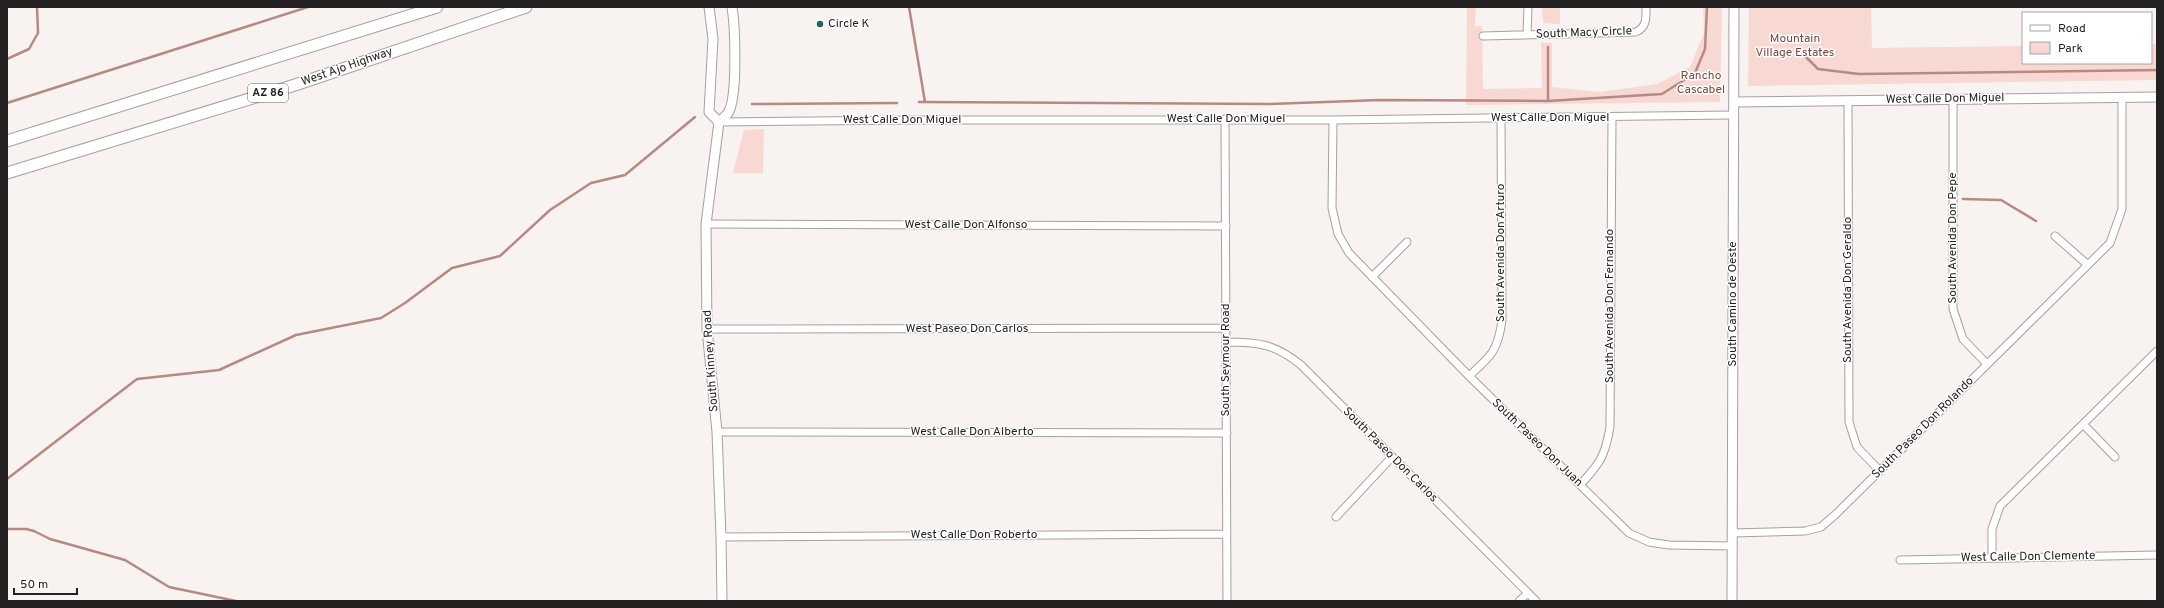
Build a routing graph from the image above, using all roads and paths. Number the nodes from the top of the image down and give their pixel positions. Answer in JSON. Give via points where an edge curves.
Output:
{"nodes":[{"id":1,"x":437,"y":7,"type":"edge"},
{"id":2,"x":526,"y":7,"type":"edge"},
{"id":3,"x":709,"y":7,"type":"edge"},
{"id":4,"x":732,"y":7,"type":"edge"},
{"id":5,"x":1528,"y":7,"type":"edge"},
{"id":6,"x":1646,"y":7,"type":"edge"},
{"id":7,"x":1734,"y":7,"type":"edge"},
{"id":8,"x":1527,"y":35,"type":"junction"},
{"id":9,"x":1483,"y":36,"type":"dead end"},
{"id":10,"x":2122,"y":97,"type":"junction"},
{"id":11,"x":2157,"y":97,"type":"edge"},
{"id":12,"x":1848,"y":100,"type":"junction"},
{"id":13,"x":1953,"y":100,"type":"junction"},
{"id":14,"x":1734,"y":102,"type":"junction"},
{"id":15,"x":1733,"y":115,"type":"junction"},
{"id":16,"x":1501,"y":118,"type":"junction"},
{"id":17,"x":1612,"y":118,"type":"junction"},
{"id":18,"x":1225,"y":119,"type":"junction"},
{"id":19,"x":1333,"y":120,"type":"junction"},
{"id":20,"x":719,"y":122,"type":"junction"},
{"id":21,"x":7,"y":141,"type":"edge"},
{"id":22,"x":7,"y":173,"type":"edge"},
{"id":23,"x":706,"y":224,"type":"junction"},
{"id":24,"x":1226,"y":226,"type":"junction"},
{"id":25,"x":2055,"y":236,"type":"dead end"},
{"id":26,"x":1408,"y":242,"type":"dead end"},
{"id":27,"x":2088,"y":265,"type":"junction"},
{"id":28,"x":1372,"y":277,"type":"junction"},
{"id":29,"x":1226,"y":328,"type":"junction"},
{"id":30,"x":707,"y":329,"type":"junction"},
{"id":31,"x":1226,"y":342,"type":"junction"},
{"id":32,"x":2157,"y":351,"type":"edge"},
{"id":33,"x":1988,"y":364,"type":"junction"},
{"id":34,"x":1469,"y":376,"type":"junction"},
{"id":35,"x":2083,"y":424,"type":"junction"},
{"id":36,"x":717,"y":432,"type":"junction"},
{"id":37,"x":1227,"y":433,"type":"junction"},
{"id":38,"x":1392,"y":458,"type":"junction"},
{"id":39,"x":2115,"y":458,"type":"dead end"},
{"id":40,"x":1879,"y":470,"type":"junction"},
{"id":41,"x":1580,"y":485,"type":"junction"},
{"id":42,"x":1336,"y":517,"type":"dead end"},
{"id":43,"x":1732,"y":533,"type":"junction"},
{"id":44,"x":1227,"y":534,"type":"junction"},
{"id":45,"x":721,"y":537,"type":"junction"},
{"id":46,"x":1732,"y":546,"type":"junction"},
{"id":47,"x":2157,"y":555,"type":"edge"},
{"id":48,"x":1992,"y":557,"type":"junction"},
{"id":49,"x":1900,"y":560,"type":"dead end"},
{"id":50,"x":1528,"y":593,"type":"junction"},
{"id":51,"x":722,"y":601,"type":"edge"},
{"id":52,"x":1227,"y":601,"type":"edge"},
{"id":53,"x":1519,"y":601,"type":"edge"},
{"id":54,"x":1536,"y":601,"type":"edge"},
{"id":55,"x":1732,"y":601,"type":"edge"}],
"edges":[{"from":1,"to":21,"type":"main road","number":"AZ 86"},
{"from":2,"to":22,"type":"main road","name":"West Ajo Highway","number":"AZ 86","via":[[295,85]]},
{"from":3,"to":20,"type":"street","via":[[713,39],[709,112]]},
{"from":4,"to":20,"type":"street","name":"South Kinney Road","via":[[736,38],[732,100],[729,113]]},
{"from":5,"to":8,"type":"street","name":"South Macy Circle"},
{"from":6,"to":8,"type":"street","name":"South Macy Circle","via":[[1645,24],[1642,30],[1636,32]]},
{"from":7,"to":14,"type":"street","name":"South Camino de Oeste"},
{"from":8,"to":9,"type":"street","name":"South Macy Circle"},
{"from":10,"to":11,"type":"street","name":"West Calle Don Miguel"},
{"from":10,"to":13,"type":"street","name":"West Calle Don Miguel"},
{"from":10,"to":27,"type":"street","name":"South Paseo Don Rolando","via":[[2122,209],[2110,243]]},
{"from":12,"to":13,"type":"street","name":"West Calle Don Miguel"},
{"from":12,"to":14,"type":"street","name":"West Calle Don Miguel"},
{"from":12,"to":40,"type":"street","name":"South Avenida Don Geraldo","via":[[1849,422],[1857,447]]},
{"from":13,"to":33,"type":"street","name":"South Avenida Don Pepe","via":[[1953,308],[1963,339]]},
{"from":14,"to":15,"type":"street","name":"South Camino de Oeste"},
{"from":15,"to":17,"type":"street","name":"West Calle Don Miguel"},
{"from":15,"to":43,"type":"street","name":"South Camino de Oeste"},
{"from":16,"to":17,"type":"street","name":"West Calle Don Miguel"},
{"from":16,"to":19,"type":"street","name":"West Calle Don Miguel"},
{"from":16,"to":34,"type":"street","name":"South Avenida Don Arturo","via":[[1502,320],[1499,341],[1492,354]]},
{"from":17,"to":41,"type":"street","name":"South Avenida Don Fernando","via":[[1610,427],[1606,449],[1598,465]]},
{"from":18,"to":19,"type":"street","name":"West Calle Don Miguel"},
{"from":18,"to":20,"type":"street","name":"West Calle Don Miguel"},
{"from":18,"to":24,"type":"street","name":"South Seymour Road"},
{"from":19,"to":28,"type":"street","name":"South Paseo Don Juan","via":[[1332,208],[1338,234],[1349,253]]},
{"from":20,"to":23,"type":"street","name":"South Kinney Road"},
{"from":23,"to":24,"type":"street","name":"West Calle Don Alfonso"},
{"from":23,"to":30,"type":"street","name":"South Kinney Road"},
{"from":24,"to":29,"type":"street","name":"South Seymour Road"},
{"from":25,"to":27,"type":"street"},
{"from":26,"to":28,"type":"street"},
{"from":27,"to":33,"type":"street","name":"South Paseo Don Rolando"},
{"from":28,"to":34,"type":"street","name":"South Paseo Don Juan"},
{"from":29,"to":30,"type":"street","name":"West Paseo Don Carlos"},
{"from":29,"to":31,"type":"street","name":"South Seymour Road"},
{"from":30,"to":36,"type":"street","name":"South Kinney Road"},
{"from":31,"to":37,"type":"street","name":"South Seymour Road"},
{"from":31,"to":38,"type":"street","name":"South Paseo Don Carlos","via":[[1255,342],[1270,345],[1287,353]]},
{"from":32,"to":35,"type":"street"},
{"from":33,"to":40,"type":"street","name":"South Paseo Don Rolando"},
{"from":34,"to":41,"type":"street","name":"South Paseo Don Juan"},
{"from":35,"to":39,"type":"street"},
{"from":35,"to":48,"type":"street","via":[[2000,506],[1992,529]]},
{"from":36,"to":37,"type":"street","name":"West Calle Don Alberto"},
{"from":36,"to":45,"type":"street","name":"South Kinney Road"},
{"from":37,"to":44,"type":"street","name":"South Seymour Road"},
{"from":38,"to":42,"type":"street"},
{"from":38,"to":50,"type":"street","name":"South Paseo Don Carlos"},
{"from":40,"to":43,"type":"street","name":"South Paseo Don Rolando","via":[[1821,526],[1794,532]]},
{"from":41,"to":46,"type":"street","name":"South Paseo Don Juan","via":[[1629,533],[1649,542],[1669,545]]},
{"from":43,"to":46,"type":"street","name":"South Camino de Oeste"},
{"from":44,"to":45,"type":"street","name":"West Calle Don Roberto"},
{"from":44,"to":52,"type":"street","name":"South Seymour Road"},
{"from":45,"to":51,"type":"street","name":"South Kinney Road"},
{"from":46,"to":55,"type":"street","name":"South Camino de Oeste"},
{"from":47,"to":48,"type":"street","name":"West Calle Don Clemente"},
{"from":48,"to":49,"type":"street","name":"West Calle Don Clemente"},
{"from":50,"to":53,"type":"street"},
{"from":50,"to":54,"type":"street","name":"South Paseo Don Carlos"}]}
